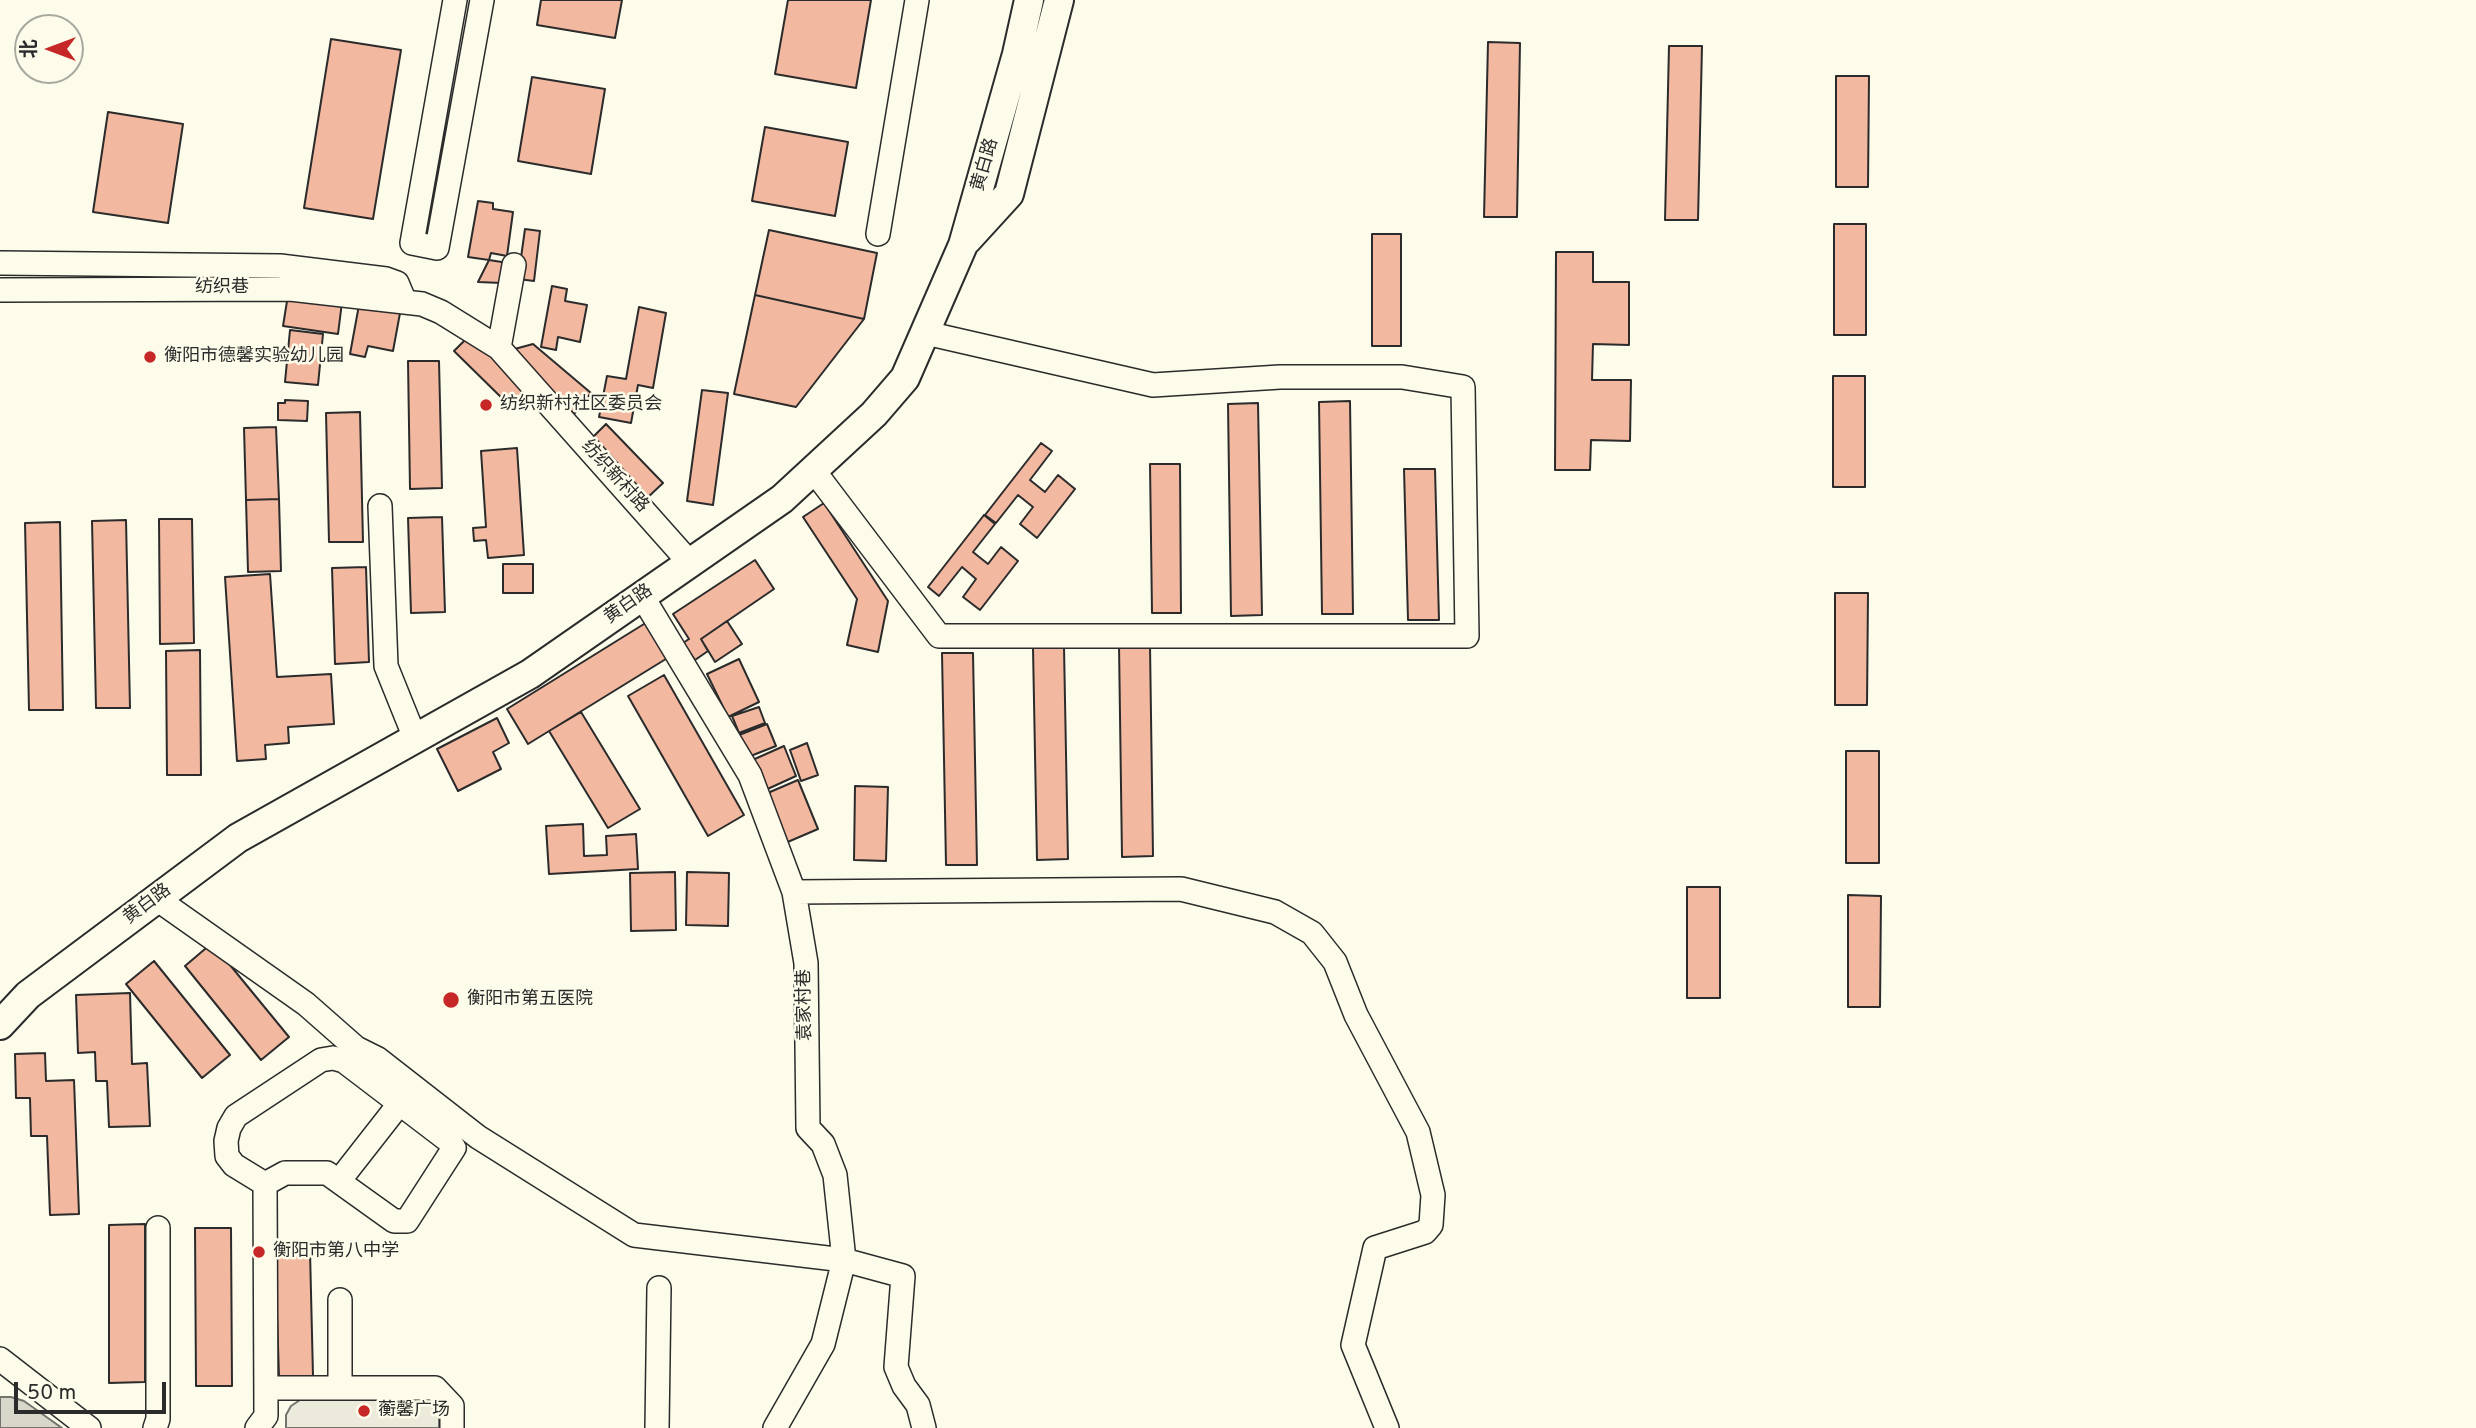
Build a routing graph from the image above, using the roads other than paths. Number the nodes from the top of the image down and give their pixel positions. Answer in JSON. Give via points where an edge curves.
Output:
{"nodes":[{"id":1,"x":455,"y":0,"type":"edge"},
{"id":2,"x":482,"y":0,"type":"edge"},
{"id":3,"x":917,"y":0,"type":"edge"},
{"id":4,"x":1030,"y":0,"type":"edge"},
{"id":5,"x":1059,"y":0,"type":"edge"},
{"id":6,"x":878,"y":234,"type":"dead end"},
{"id":7,"x":963,"y":245,"type":"junction"},
{"id":8,"x":0,"y":263,"type":"edge"},
{"id":9,"x":514,"y":265,"type":"dead end"},
{"id":10,"x":0,"y":290,"type":"edge"},
{"id":11,"x":405,"y":302,"type":"junction"},
{"id":12,"x":441,"y":312,"type":"joint"},
{"id":13,"x":926,"y":333,"type":"junction"},
{"id":14,"x":499,"y":348,"type":"junction"},
{"id":15,"x":814,"y":471,"type":"junction"},
{"id":16,"x":380,"y":506,"type":"dead end"},
{"id":17,"x":690,"y":563,"type":"junction"},
{"id":18,"x":642,"y":596,"type":"junction"},
{"id":19,"x":415,"y":738,"type":"junction"},
{"id":20,"x":794,"y":892,"type":"junction"},
{"id":21,"x":157,"y":899,"type":"junction"},
{"id":22,"x":0,"y":1025,"type":"edge"},
{"id":23,"x":400,"y":1103,"type":"junction"},
{"id":24,"x":339,"y":1181,"type":"junction"},
{"id":25,"x":265,"y":1185,"type":"junction"},
{"id":26,"x":158,"y":1228,"type":"dead end"},
{"id":27,"x":844,"y":1259,"type":"junction"},
{"id":28,"x":659,"y":1288,"type":"dead end"},
{"id":29,"x":340,"y":1300,"type":"dead end"},
{"id":30,"x":0,"y":1359,"type":"edge"},
{"id":31,"x":266,"y":1388,"type":"junction"},
{"id":32,"x":340,"y":1388,"type":"junction"},
{"id":33,"x":264,"y":1424,"type":"edge"},
{"id":34,"x":89,"y":1428,"type":"edge"},
{"id":35,"x":155,"y":1428,"type":"edge"},
{"id":36,"x":452,"y":1428,"type":"edge"},
{"id":37,"x":657,"y":1428,"type":"edge"},
{"id":38,"x":775,"y":1428,"type":"edge"},
{"id":39,"x":924,"y":1428,"type":"edge"},
{"id":40,"x":1387,"y":1428,"type":"edge"}],
"edges":[{"from":1,"to":2,"type":"street","via":[[412,243],[437,248]]},
{"from":3,"to":6,"type":"street"},
{"from":4,"to":7,"type":"main road","name":"黄白路"},
{"from":5,"to":7,"type":"main road","via":[[1009,194]]},
{"from":7,"to":13,"type":"main road","name":"黄白路"},
{"from":8,"to":11,"type":"street","via":[[280,267],[386,279],[397,283]]},
{"from":9,"to":14,"type":"street"},
{"from":10,"to":11,"type":"street","name":"纺织巷","via":[[290,289]]},
{"from":11,"to":12,"type":"street","name":"纺织巷"},
{"from":12,"to":14,"type":"street","name":"纺织新村路"},
{"from":13,"to":15,"type":"main road","name":"黄白路","via":[[905,378]]},
{"from":13,"to":15,"type":"street","via":[[1153,385],[1280,377],[1402,377],[1463,387],[1467,636],[939,636]]},
{"from":14,"to":17,"type":"street","name":"纺织新村路"},
{"from":15,"to":17,"type":"main road","name":"黄白路"},
{"from":16,"to":19,"type":"street","via":[[387,666]]},
{"from":17,"to":18,"type":"main road","name":"黄白路"},
{"from":18,"to":19,"type":"main road","name":"黄白路","via":[[530,674]]},
{"from":18,"to":20,"type":"street","name":"袁家村巷","via":[[750,775]]},
{"from":19,"to":21,"type":"main road","name":"黄白路","via":[[238,838]]},
{"from":20,"to":27,"type":"street","name":"袁家村巷","via":[[806,963],[808,1128],[823,1144],[835,1175]]},
{"from":20,"to":40,"type":"street","via":[[1181,889],[1275,912],[1312,933],[1335,962],[1356,1016],[1418,1132],[1433,1195],[1431,1226],[1425,1232],[1375,1248],[1353,1345]]},
{"from":21,"to":22,"type":"main road","name":"黄白路","via":[[28,995]]},
{"from":21,"to":27,"type":"street","via":[[306,1004],[356,1048],[378,1059],[478,1137],[634,1235]]},
{"from":23,"to":24,"type":"street"},
{"from":23,"to":24,"type":"street","via":[[454,1148],[407,1221],[394,1221]]},
{"from":23,"to":25,"type":"street","via":[[344,1061],[321,1060],[236,1116],[229,1128],[227,1156]]},
{"from":24,"to":25,"type":"street","via":[[327,1173],[285,1173]]},
{"from":25,"to":31,"type":"street"},
{"from":26,"to":35,"type":"street"},
{"from":27,"to":38,"type":"street","name":"袁家村巷","via":[[823,1345]]},
{"from":27,"to":39,"type":"street","via":[[903,1276],[896,1367],[918,1405]]},
{"from":28,"to":37,"type":"street"},
{"from":29,"to":32,"type":"street"},
{"from":30,"to":34,"type":"street"},
{"from":31,"to":32,"type":"street"},
{"from":31,"to":33,"type":"street"},
{"from":32,"to":36,"type":"street","via":[[435,1388],[452,1406]]}]}
